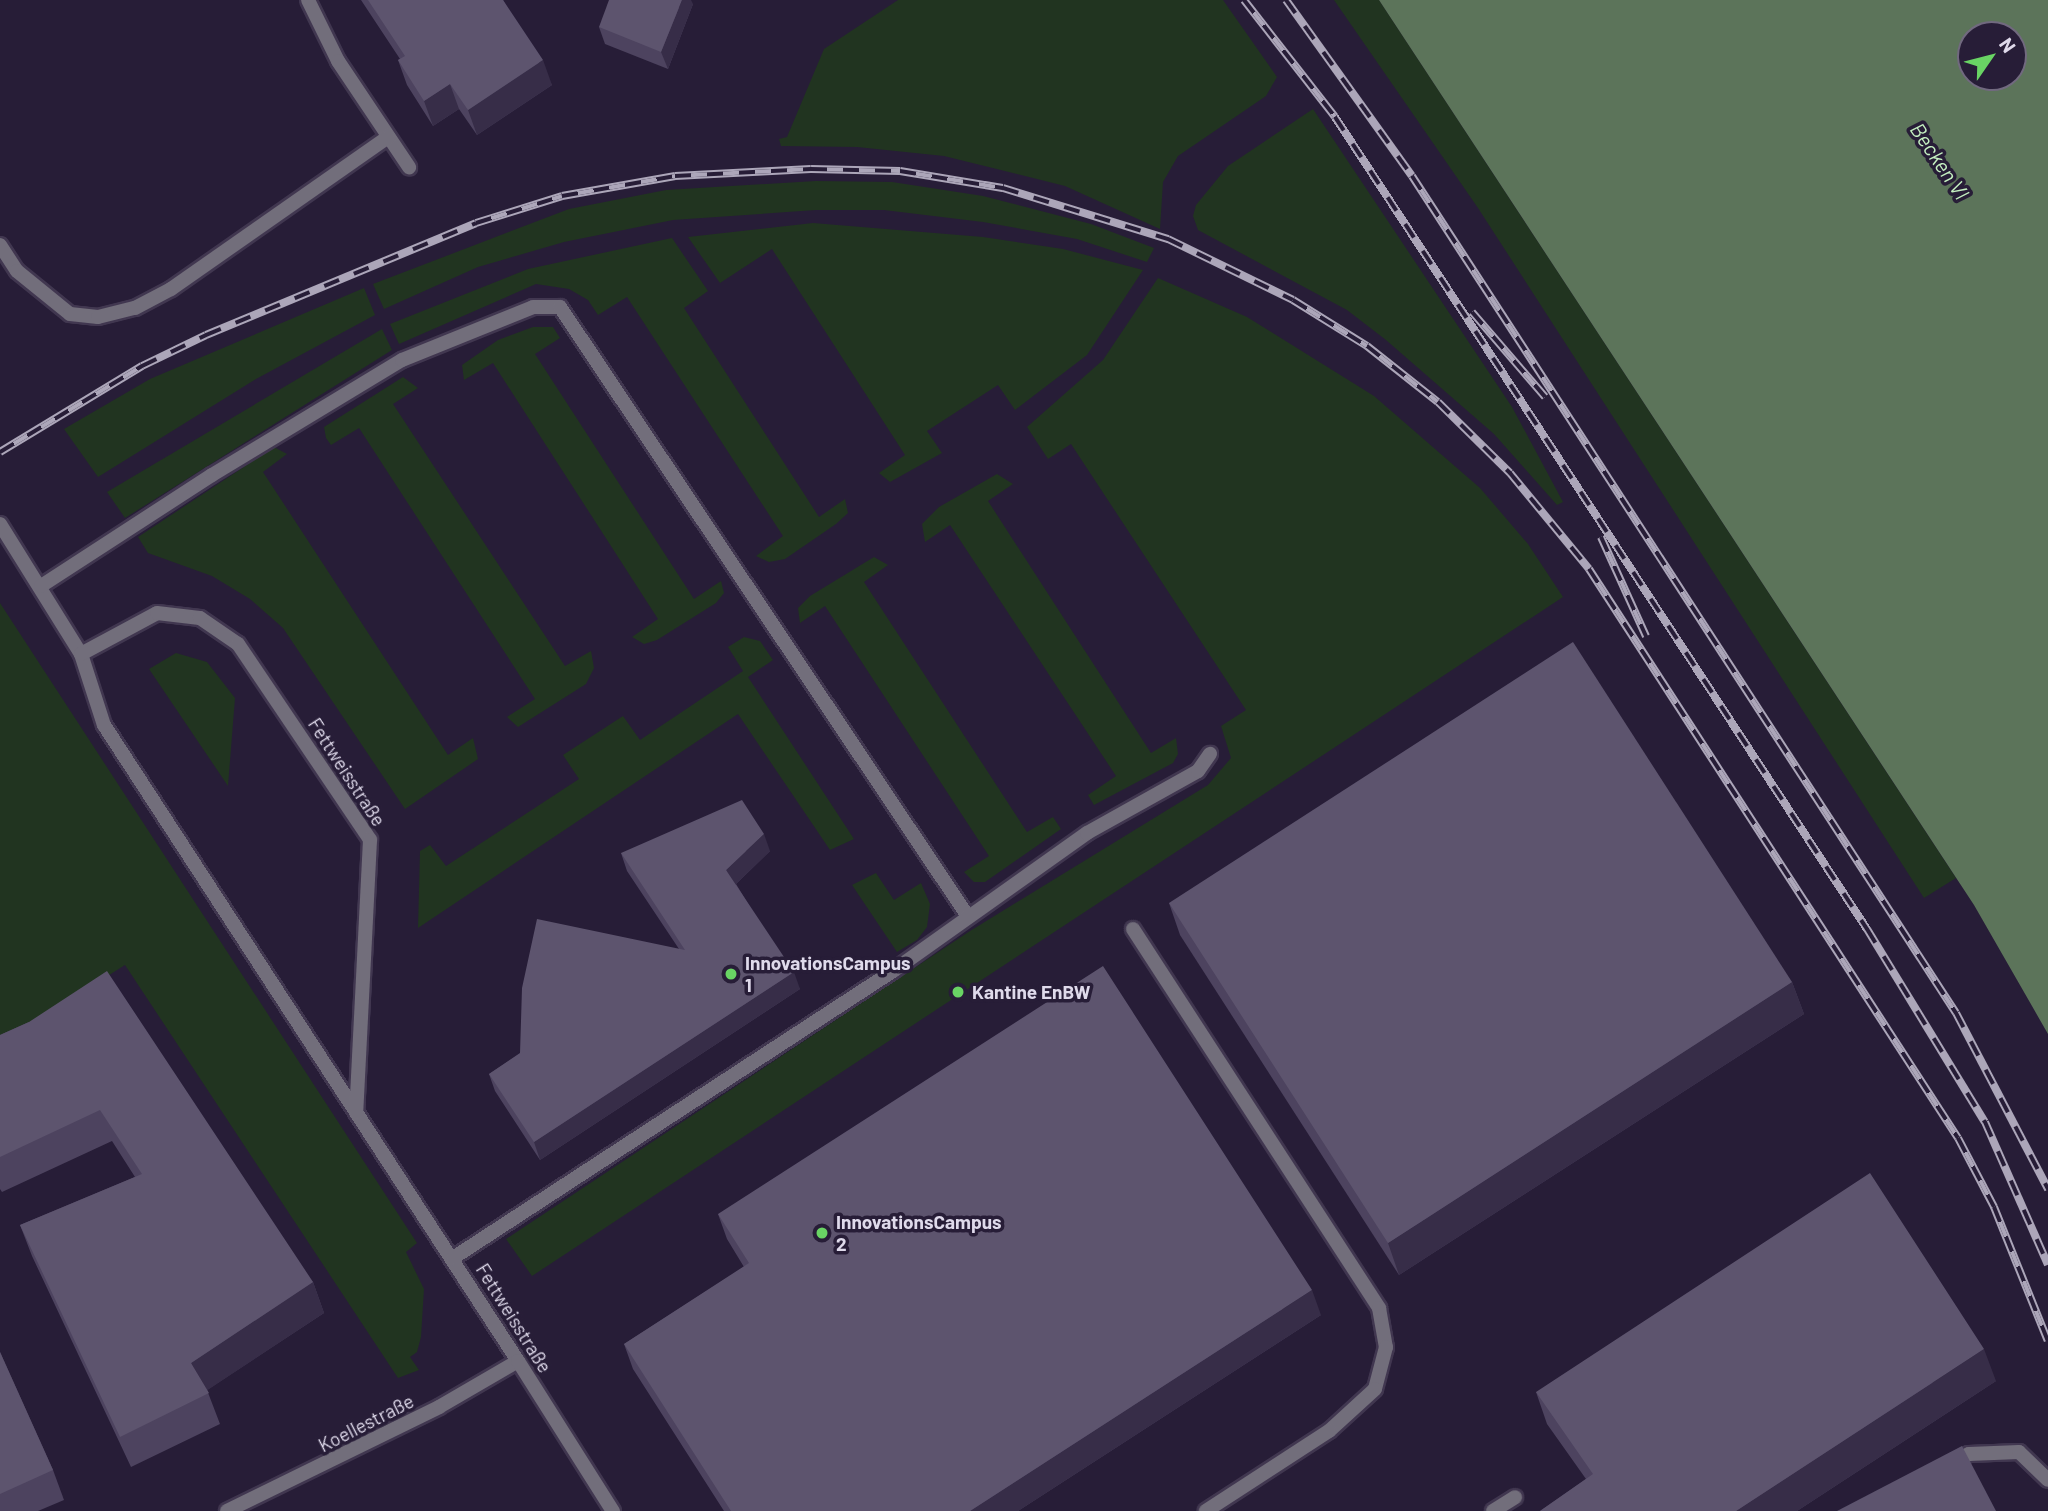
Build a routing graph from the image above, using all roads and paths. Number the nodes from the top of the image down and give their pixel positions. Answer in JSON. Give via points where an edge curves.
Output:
{"nodes":[{"id":1,"x":308,"y":0,"type":"edge"},
{"id":2,"x":388,"y":137,"type":"junction"},
{"id":3,"x":409,"y":167,"type":"dead end"},
{"id":4,"x":0,"y":244,"type":"edge"},
{"id":5,"x":0,"y":524,"type":"edge"},
{"id":6,"x":41,"y":586,"type":"junction"},
{"id":7,"x":81,"y":654,"type":"junction"},
{"id":8,"x":1210,"y":754,"type":"dead end"},
{"id":9,"x":967,"y":915,"type":"junction"},
{"id":10,"x":1133,"y":929,"type":"dead end"},
{"id":11,"x":356,"y":1112,"type":"junction"},
{"id":12,"x":453,"y":1258,"type":"junction"},
{"id":13,"x":518,"y":1361,"type":"junction"},
{"id":14,"x":1932,"y":1473,"type":"edge"},
{"id":15,"x":2048,"y":1480,"type":"edge"},
{"id":16,"x":1515,"y":1496,"type":"dead end"},
{"id":17,"x":227,"y":1511,"type":"edge"},
{"id":18,"x":612,"y":1511,"type":"edge"},
{"id":19,"x":1206,"y":1511,"type":"edge"},
{"id":20,"x":1493,"y":1511,"type":"edge"}],
"edges":[{"from":1,"to":2,"type":"street","via":[[338,61]]},
{"from":2,"to":3,"type":"street"},
{"from":2,"to":4,"type":"street","via":[[171,289],[135,308],[97,317],[70,314],[17,271]]},
{"from":5,"to":6,"type":"street","name":"Fettweisstraße"},
{"from":6,"to":7,"type":"street","name":"Fettweisstraße"},
{"from":6,"to":9,"type":"street","via":[[291,426],[418,352],[533,307],[560,307]]},
{"from":7,"to":11,"type":"street","name":"Fettweisstraße","via":[[104,725]]},
{"from":7,"to":11,"type":"street","name":"Fettweisstraße","via":[[157,613],[200,618],[238,644],[370,840]]},
{"from":8,"to":9,"type":"street","via":[[1198,771],[1087,833]]},
{"from":9,"to":12,"type":"street","via":[[893,971]]},
{"from":10,"to":19,"type":"street","via":[[1379,1308],[1386,1347],[1375,1389],[1329,1431]]},
{"from":11,"to":12,"type":"street","name":"Fettweisstraße"},
{"from":12,"to":13,"type":"street","name":"Fettweisstraße"},
{"from":13,"to":17,"type":"street","name":"Koellestraße","via":[[439,1407]]},
{"from":13,"to":18,"type":"street","name":"Fettweisstraße"},
{"from":14,"to":15,"type":"street","via":[[1969,1454],[2019,1452]]},
{"from":16,"to":20,"type":"street"}]}
